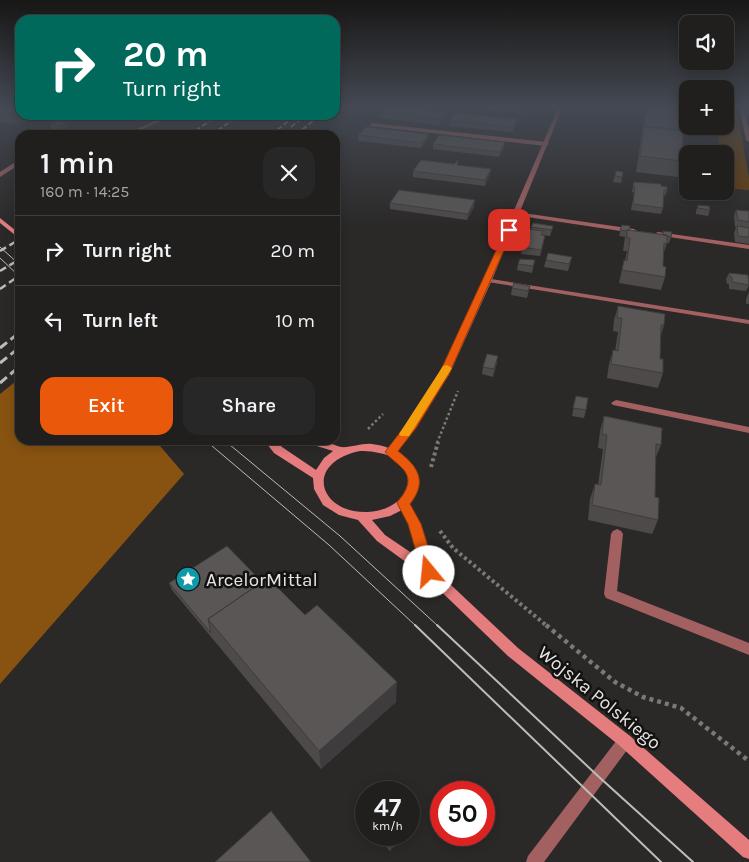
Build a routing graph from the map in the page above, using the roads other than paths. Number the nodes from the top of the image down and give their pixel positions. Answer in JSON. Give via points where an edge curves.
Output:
{"nodes":[{"id":1,"x":545,"y":146,"type":"edge"},
{"id":2,"x":15,"y":165,"type":"edge"},
{"id":3,"x":0,"y":175,"type":"edge"},
{"id":4,"x":516,"y":214,"type":"junction"},
{"id":5,"x":0,"y":220,"type":"edge"},
{"id":6,"x":15,"y":232,"type":"edge"},
{"id":7,"x":642,"y":232,"type":"edge"},
{"id":8,"x":651,"y":233,"type":"edge"},
{"id":9,"x":749,"y":247,"type":"edge"},
{"id":10,"x":488,"y":280,"type":"junction"},
{"id":11,"x":749,"y":322,"type":"edge"},
{"id":12,"x":616,"y":403,"type":"dead end"},
{"id":13,"x":749,"y":430,"type":"edge"},
{"id":14,"x":274,"y":445,"type":"edge"},
{"id":15,"x":324,"y":445,"type":"edge"},
{"id":16,"x":344,"y":451,"type":"junction"},
{"id":17,"x":391,"y":452,"type":"junction"},
{"id":18,"x":318,"y":476,"type":"junction"},
{"id":19,"x":403,"y":503,"type":"junction"},
{"id":20,"x":361,"y":516,"type":"junction"},
{"id":21,"x":617,"y":534,"type":"dead end"},
{"id":22,"x":429,"y":572,"type":"junction"},
{"id":23,"x":749,"y":649,"type":"edge"},
{"id":24,"x":625,"y":741,"type":"junction"},
{"id":25,"x":749,"y":851,"type":"edge"},
{"id":26,"x":534,"y":862,"type":"edge"}],
"edges":[{"from":1,"to":4,"type":"street"},
{"from":2,"to":3,"type":"street"},
{"from":4,"to":7,"type":"street"},
{"from":4,"to":10,"type":"street"},
{"from":5,"to":6,"type":"main road"},
{"from":8,"to":9,"type":"street"},
{"from":10,"to":11,"type":"street"},
{"from":10,"to":17,"type":"street","via":[[444,374]]},
{"from":12,"to":13,"type":"street"},
{"from":14,"to":18,"type":"main road"},
{"from":15,"to":16,"type":"main road"},
{"from":16,"to":17,"type":"main road","via":[[368,447]]},
{"from":16,"to":18,"type":"main road","via":[[325,463]]},
{"from":17,"to":19,"type":"main road","via":[[409,466],[413,475],[414,484]]},
{"from":18,"to":20,"type":"main road","via":[[319,489],[329,504],[343,512]]},
{"from":19,"to":20,"type":"main road","via":[[384,513]]},
{"from":19,"to":22,"type":"main road","via":[[415,524]]},
{"from":20,"to":22,"type":"main road","name":"Wojska Polskiego","via":[[381,538]]},
{"from":21,"to":23,"type":"street","via":[[610,594]]},
{"from":22,"to":24,"type":"main road","name":"Wojska Polskiego","via":[[513,652]]},
{"from":24,"to":25,"type":"main road","name":"Wojska Polskiego"},
{"from":24,"to":26,"type":"street"}]}
